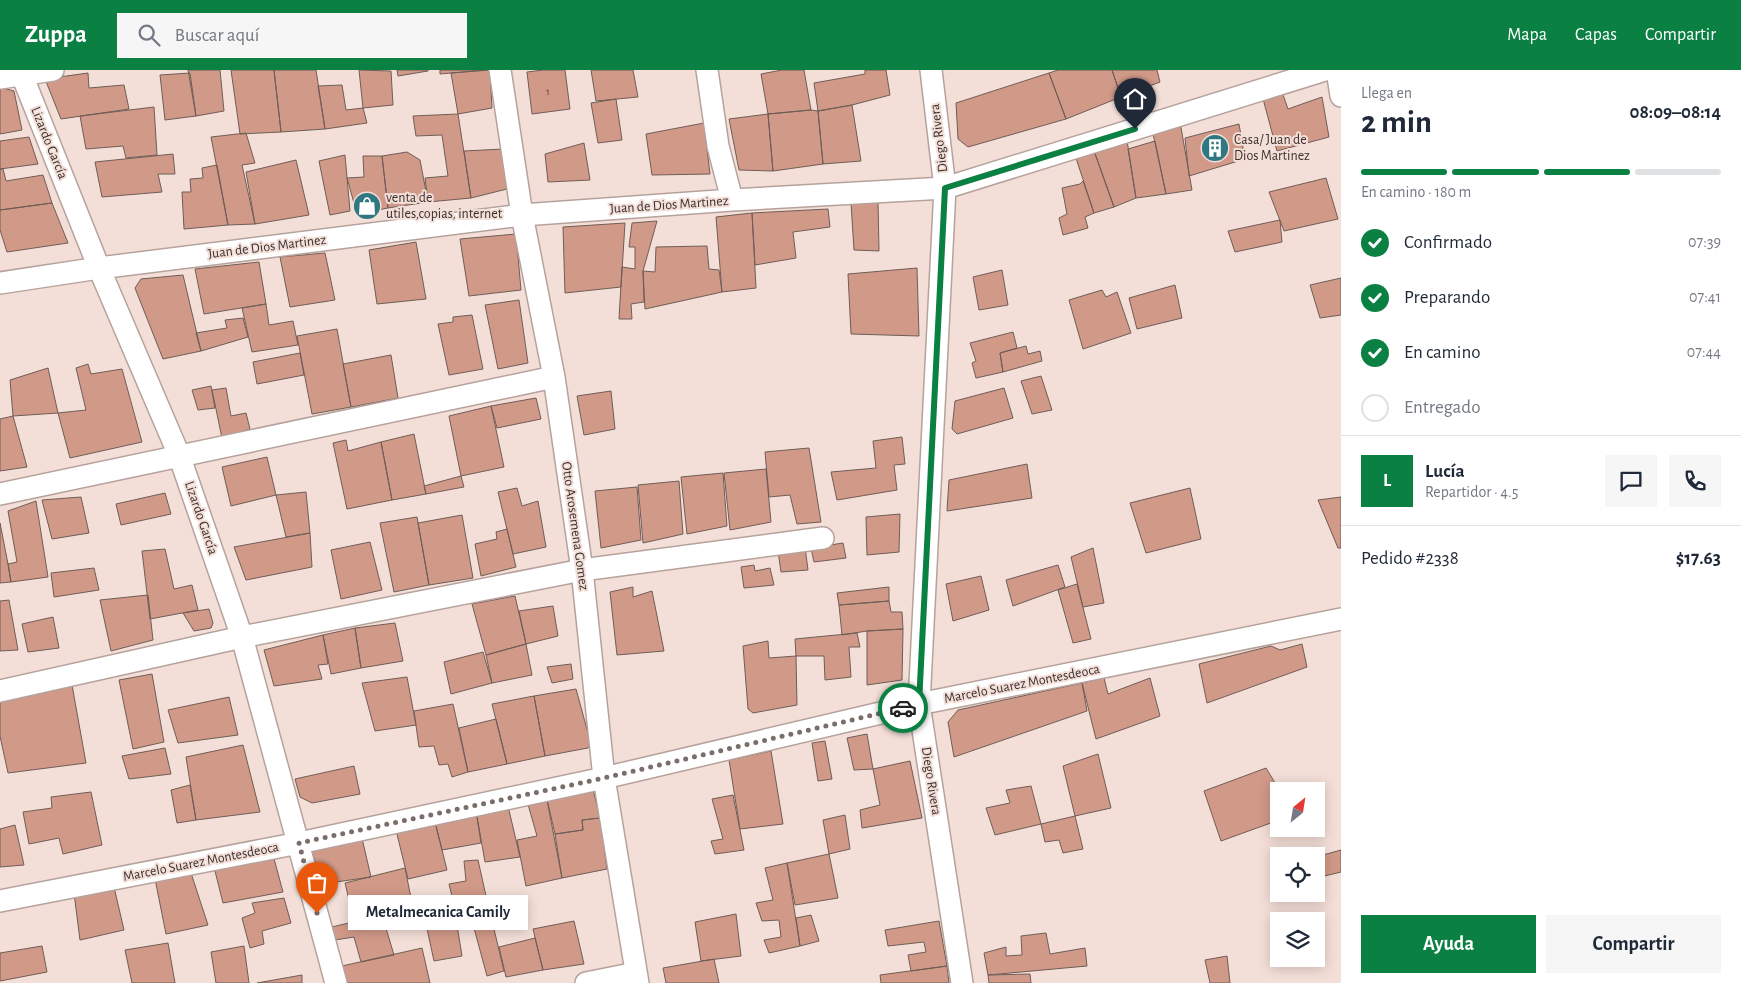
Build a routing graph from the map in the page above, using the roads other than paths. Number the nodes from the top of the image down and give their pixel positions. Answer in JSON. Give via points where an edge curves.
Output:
{"nodes":[{"id":1,"x":53,"y":70,"type":"edge"},
{"id":2,"x":500,"y":70,"type":"edge"},
{"id":3,"x":707,"y":70,"type":"edge"},
{"id":4,"x":931,"y":70,"type":"edge"},
{"id":5,"x":1325,"y":70,"type":"edge"},
{"id":6,"x":1337,"y":70,"type":"edge"},
{"id":7,"x":21,"y":72,"type":"edge"},
{"id":8,"x":0,"y":78,"type":"edge"},
{"id":9,"x":1341,"y":96,"type":"edge"},
{"id":10,"x":945,"y":188,"type":"junction"},
{"id":11,"x":732,"y":200,"type":"junction"},
{"id":12,"x":522,"y":215,"type":"junction"},
{"id":13,"x":99,"y":268,"type":"junction"},
{"id":14,"x":0,"y":283,"type":"edge"},
{"id":15,"x":554,"y":378,"type":"junction"},
{"id":16,"x":179,"y":455,"type":"junction"},
{"id":17,"x":0,"y":494,"type":"edge"},
{"id":18,"x":823,"y":538,"type":"dead end"},
{"id":19,"x":582,"y":570,"type":"junction"},
{"id":20,"x":1341,"y":619,"type":"edge"},
{"id":21,"x":242,"y":637,"type":"junction"},
{"id":22,"x":0,"y":691,"type":"edge"},
{"id":23,"x":919,"y":704,"type":"junction"},
{"id":24,"x":604,"y":778,"type":"junction"},
{"id":25,"x":299,"y":843,"type":"junction"},
{"id":26,"x":0,"y":901,"type":"edge"},
{"id":27,"x":637,"y":978,"type":"edge"},
{"id":28,"x":336,"y":983,"type":"edge"},
{"id":29,"x":586,"y":983,"type":"edge"},
{"id":30,"x":962,"y":983,"type":"edge"}],
"edges":[{"from":1,"to":7,"type":"street"},
{"from":2,"to":12,"type":"street","name":"Otto Arosemena Gomez"},
{"from":3,"to":11,"type":"street","via":[[718,146]]},
{"from":4,"to":10,"type":"street","name":"Diego Rivera"},
{"from":5,"to":10,"type":"street","name":"Juan de Dios Martinez"},
{"from":6,"to":9,"type":"street"},
{"from":7,"to":8,"type":"street"},
{"from":7,"to":13,"type":"street","name":"Lizardo García"},
{"from":10,"to":11,"type":"street","name":"Juan de Dios Martinez"},
{"from":10,"to":23,"type":"street","name":"Diego Rivera"},
{"from":11,"to":12,"type":"street","name":"Juan de Dios Martinez"},
{"from":12,"to":13,"type":"street","name":"Juan de Dios Martinez"},
{"from":12,"to":15,"type":"street","name":"Otto Arosemena Gomez"},
{"from":13,"to":14,"type":"street","name":"Juan de Dios Martinez"},
{"from":13,"to":16,"type":"street","name":"Lizardo García"},
{"from":15,"to":16,"type":"street"},
{"from":15,"to":19,"type":"street","name":"Otto Arosemena Gomez"},
{"from":16,"to":17,"type":"street"},
{"from":16,"to":21,"type":"street","name":"Lizardo García"},
{"from":18,"to":19,"type":"street"},
{"from":19,"to":21,"type":"street"},
{"from":19,"to":24,"type":"street","name":"Otto Arosemena Gomez"},
{"from":20,"to":23,"type":"street","name":"Marcelo Suarez Montesdeoca"},
{"from":21,"to":22,"type":"street"},
{"from":21,"to":25,"type":"street","name":"Lizardo García"},
{"from":23,"to":24,"type":"street","name":"Marcelo Suarez Montesdeoca"},
{"from":23,"to":30,"type":"street","name":"Diego Rivera"},
{"from":24,"to":25,"type":"street","name":"Marcelo Suarez Montesdeoca"},
{"from":24,"to":27,"type":"street","name":"Otto Arosemena Gomez"},
{"from":25,"to":26,"type":"street","name":"Marcelo Suarez Montesdeoca"},
{"from":25,"to":28,"type":"street","name":"Lizardo García"},
{"from":27,"to":29,"type":"street"}]}
